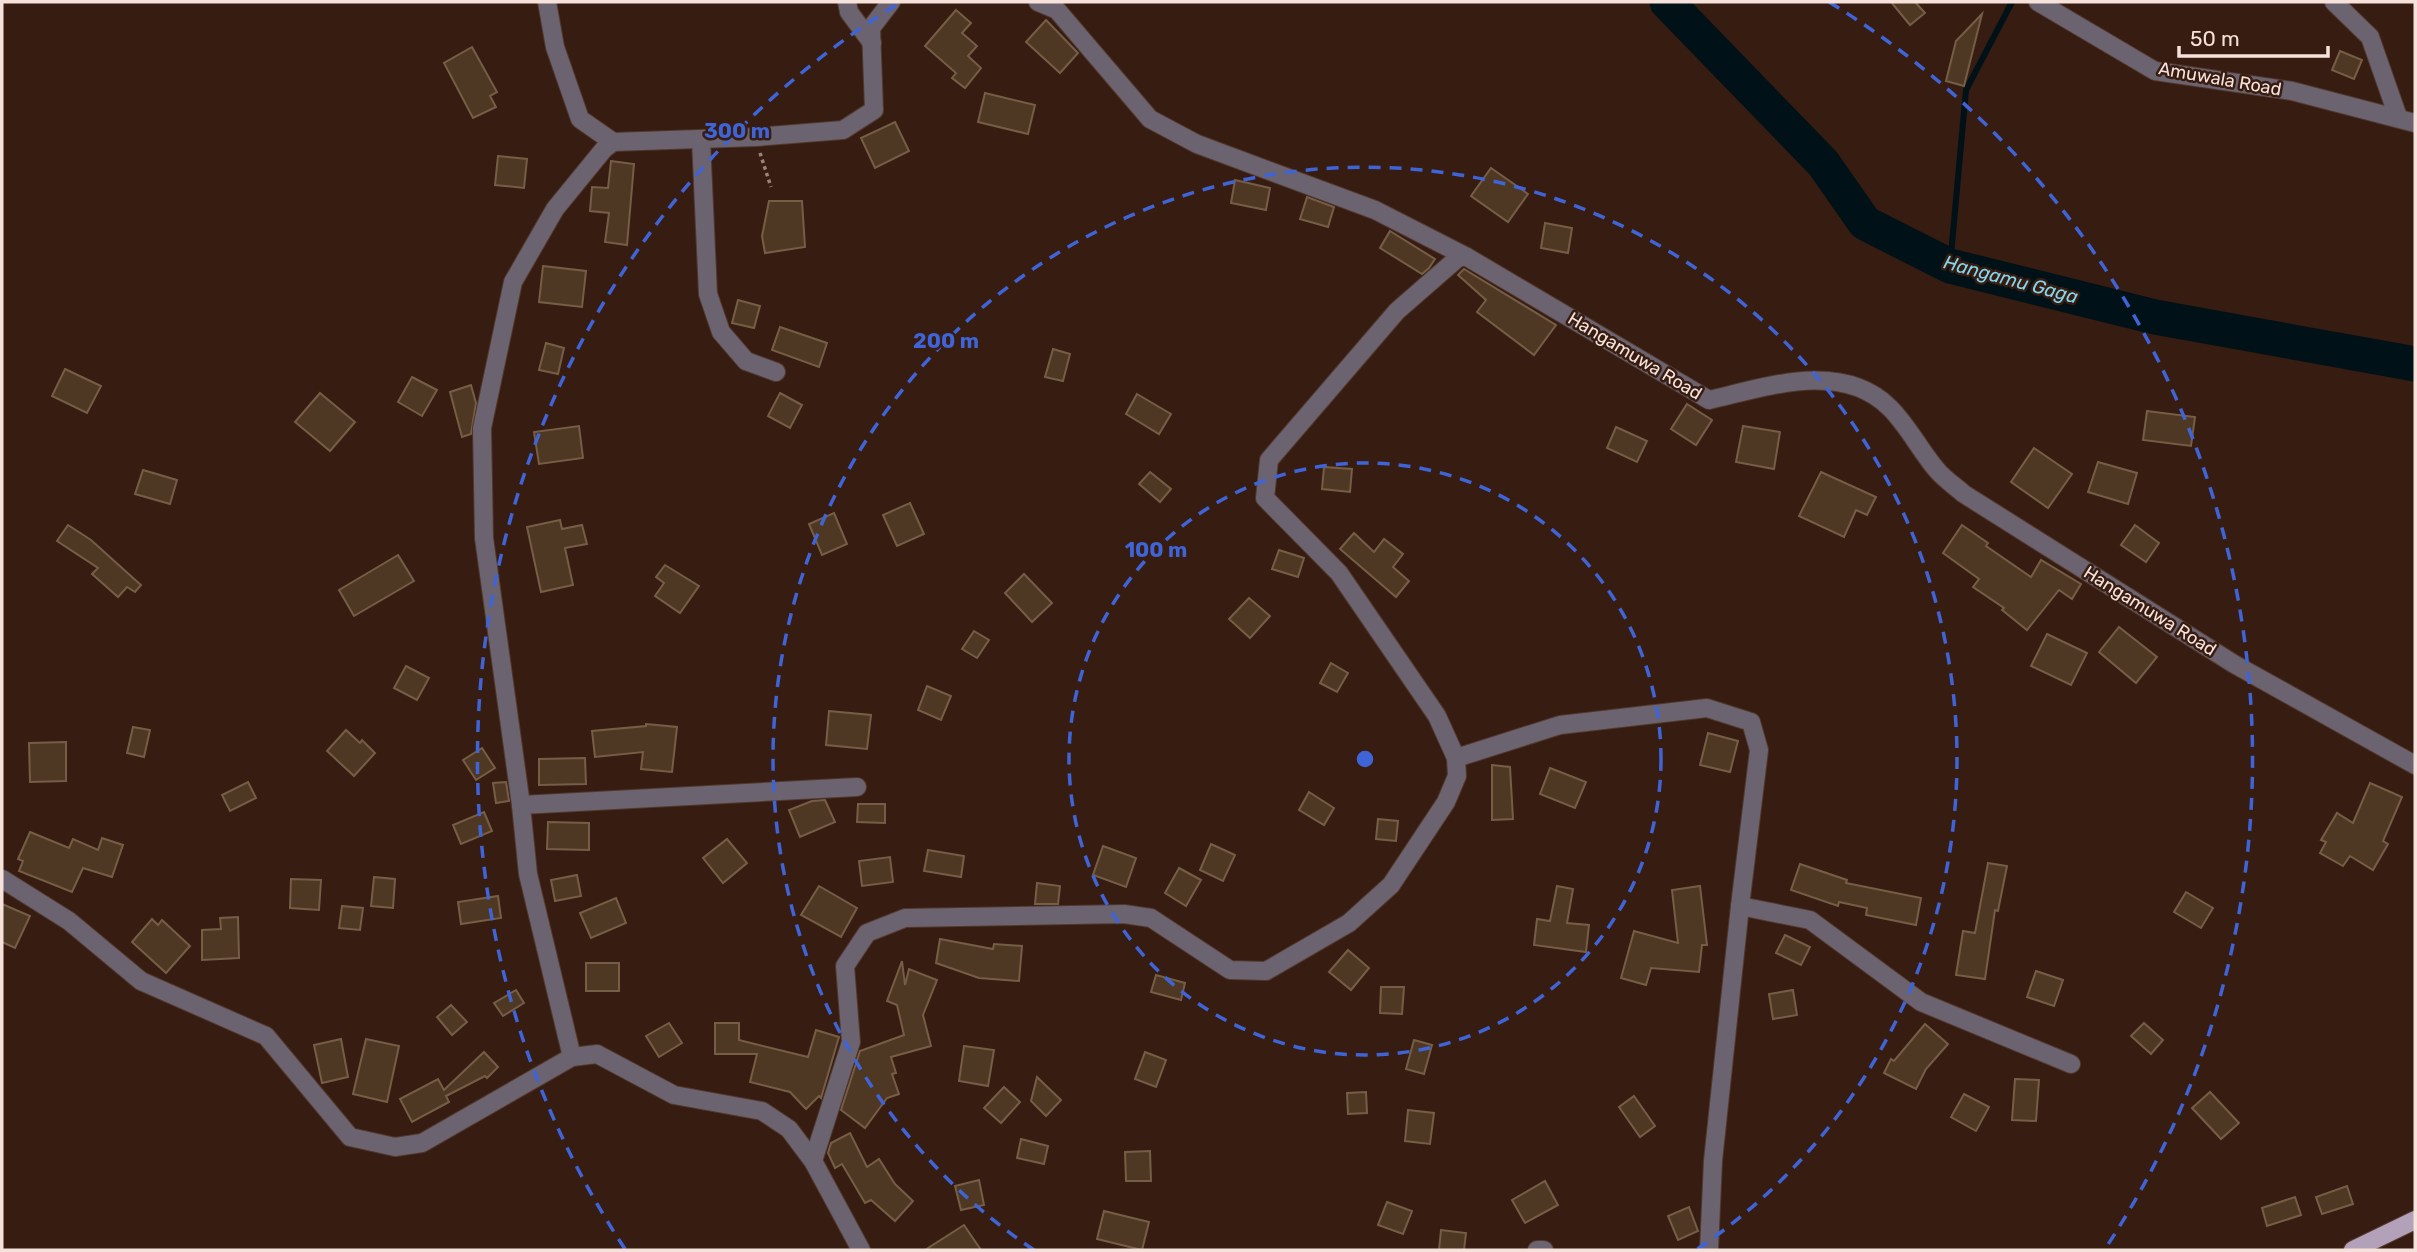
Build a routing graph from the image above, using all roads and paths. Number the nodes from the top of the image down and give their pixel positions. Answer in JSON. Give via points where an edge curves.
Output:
{"nodes":[{"id":1,"x":547,"y":2,"type":"edge"},
{"id":2,"x":847,"y":2,"type":"edge"},
{"id":3,"x":891,"y":2,"type":"edge"},
{"id":4,"x":1038,"y":2,"type":"edge"},
{"id":5,"x":2038,"y":2,"type":"edge"},
{"id":6,"x":2334,"y":2,"type":"edge"},
{"id":7,"x":872,"y":43,"type":"junction"},
{"id":8,"x":2398,"y":117,"type":"junction"},
{"id":9,"x":2415,"y":123,"type":"edge"},
{"id":10,"x":756,"y":137,"type":"junction"},
{"id":11,"x":701,"y":140,"type":"junction"},
{"id":12,"x":613,"y":142,"type":"junction"},
{"id":13,"x":771,"y":187,"type":"dead end"},
{"id":14,"x":1467,"y":257,"type":"junction"},
{"id":15,"x":776,"y":372,"type":"dead end"},
{"id":16,"x":1456,"y":758,"type":"junction"},
{"id":17,"x":2415,"y":765,"type":"edge"},
{"id":18,"x":857,"y":787,"type":"dead end"},
{"id":19,"x":521,"y":805,"type":"junction"},
{"id":20,"x":2,"y":879,"type":"edge"},
{"id":21,"x":1740,"y":906,"type":"junction"},
{"id":22,"x":572,"y":1057,"type":"junction"},
{"id":23,"x":2071,"y":1064,"type":"dead end"},
{"id":24,"x":813,"y":1161,"type":"junction"},
{"id":25,"x":2415,"y":1220,"type":"edge"},
{"id":26,"x":861,"y":1250,"type":"edge"},
{"id":27,"x":1537,"y":1250,"type":"edge"},
{"id":28,"x":1544,"y":1250,"type":"edge"},
{"id":29,"x":1709,"y":1250,"type":"edge"},
{"id":30,"x":2353,"y":1250,"type":"edge"}],
"edges":[{"from":1,"to":12,"type":"street","via":[[555,47],[580,119]]},
{"from":2,"to":7,"type":"street"},
{"from":3,"to":7,"type":"street","via":[[871,29]]},
{"from":4,"to":14,"type":"street","name":"Hangamuwa Road","via":[[1057,10],[1150,119],[1197,144],[1375,210]]},
{"from":5,"to":8,"type":"street","name":"Amuwala Road","via":[[2155,71],[2292,91]]},
{"from":6,"to":8,"type":"street","via":[[2371,37]]},
{"from":7,"to":10,"type":"street","via":[[874,110],[842,130]]},
{"from":8,"to":9,"type":"street","name":"Amuwala Road"},
{"from":10,"to":11,"type":"street"},
{"from":10,"to":13,"type":"path"},
{"from":11,"to":12,"type":"street"},
{"from":11,"to":15,"type":"street","via":[[708,295],[721,332],[746,361]]},
{"from":12,"to":19,"type":"street","via":[[555,209],[513,282],[482,428],[484,538]]},
{"from":14,"to":16,"type":"street","via":[[1459,257],[1397,312],[1269,460],[1265,498],[1339,573],[1437,716]]},
{"from":14,"to":17,"type":"street","name":"Hangamuwa Road","via":[[1709,400],[1788,382],[1827,380],[1863,390],[1889,408],[1938,472],[1964,494],[2234,664]]},
{"from":16,"to":21,"type":"street","via":[[1560,725],[1707,708],[1751,722],[1759,750]]},
{"from":16,"to":24,"type":"street","via":[[1457,776],[1446,802],[1391,885],[1349,923],[1266,971],[1230,970],[1151,918],[1124,914],[905,918],[867,933],[845,966],[851,1042]]},
{"from":18,"to":19,"type":"street"},
{"from":19,"to":22,"type":"street","via":[[528,874]]},
{"from":20,"to":22,"type":"street","via":[[69,921],[141,981],[266,1036],[350,1137],[395,1147],[422,1143]]},
{"from":21,"to":23,"type":"street","via":[[1810,920],[1922,1002]]},
{"from":21,"to":29,"type":"street","via":[[1713,1161]]},
{"from":22,"to":24,"type":"street","via":[[597,1054],[674,1095],[762,1111],[789,1129]]},
{"from":24,"to":26,"type":"street"},
{"from":25,"to":30,"type":"main road"},
{"from":27,"to":28,"type":"street"}]}
